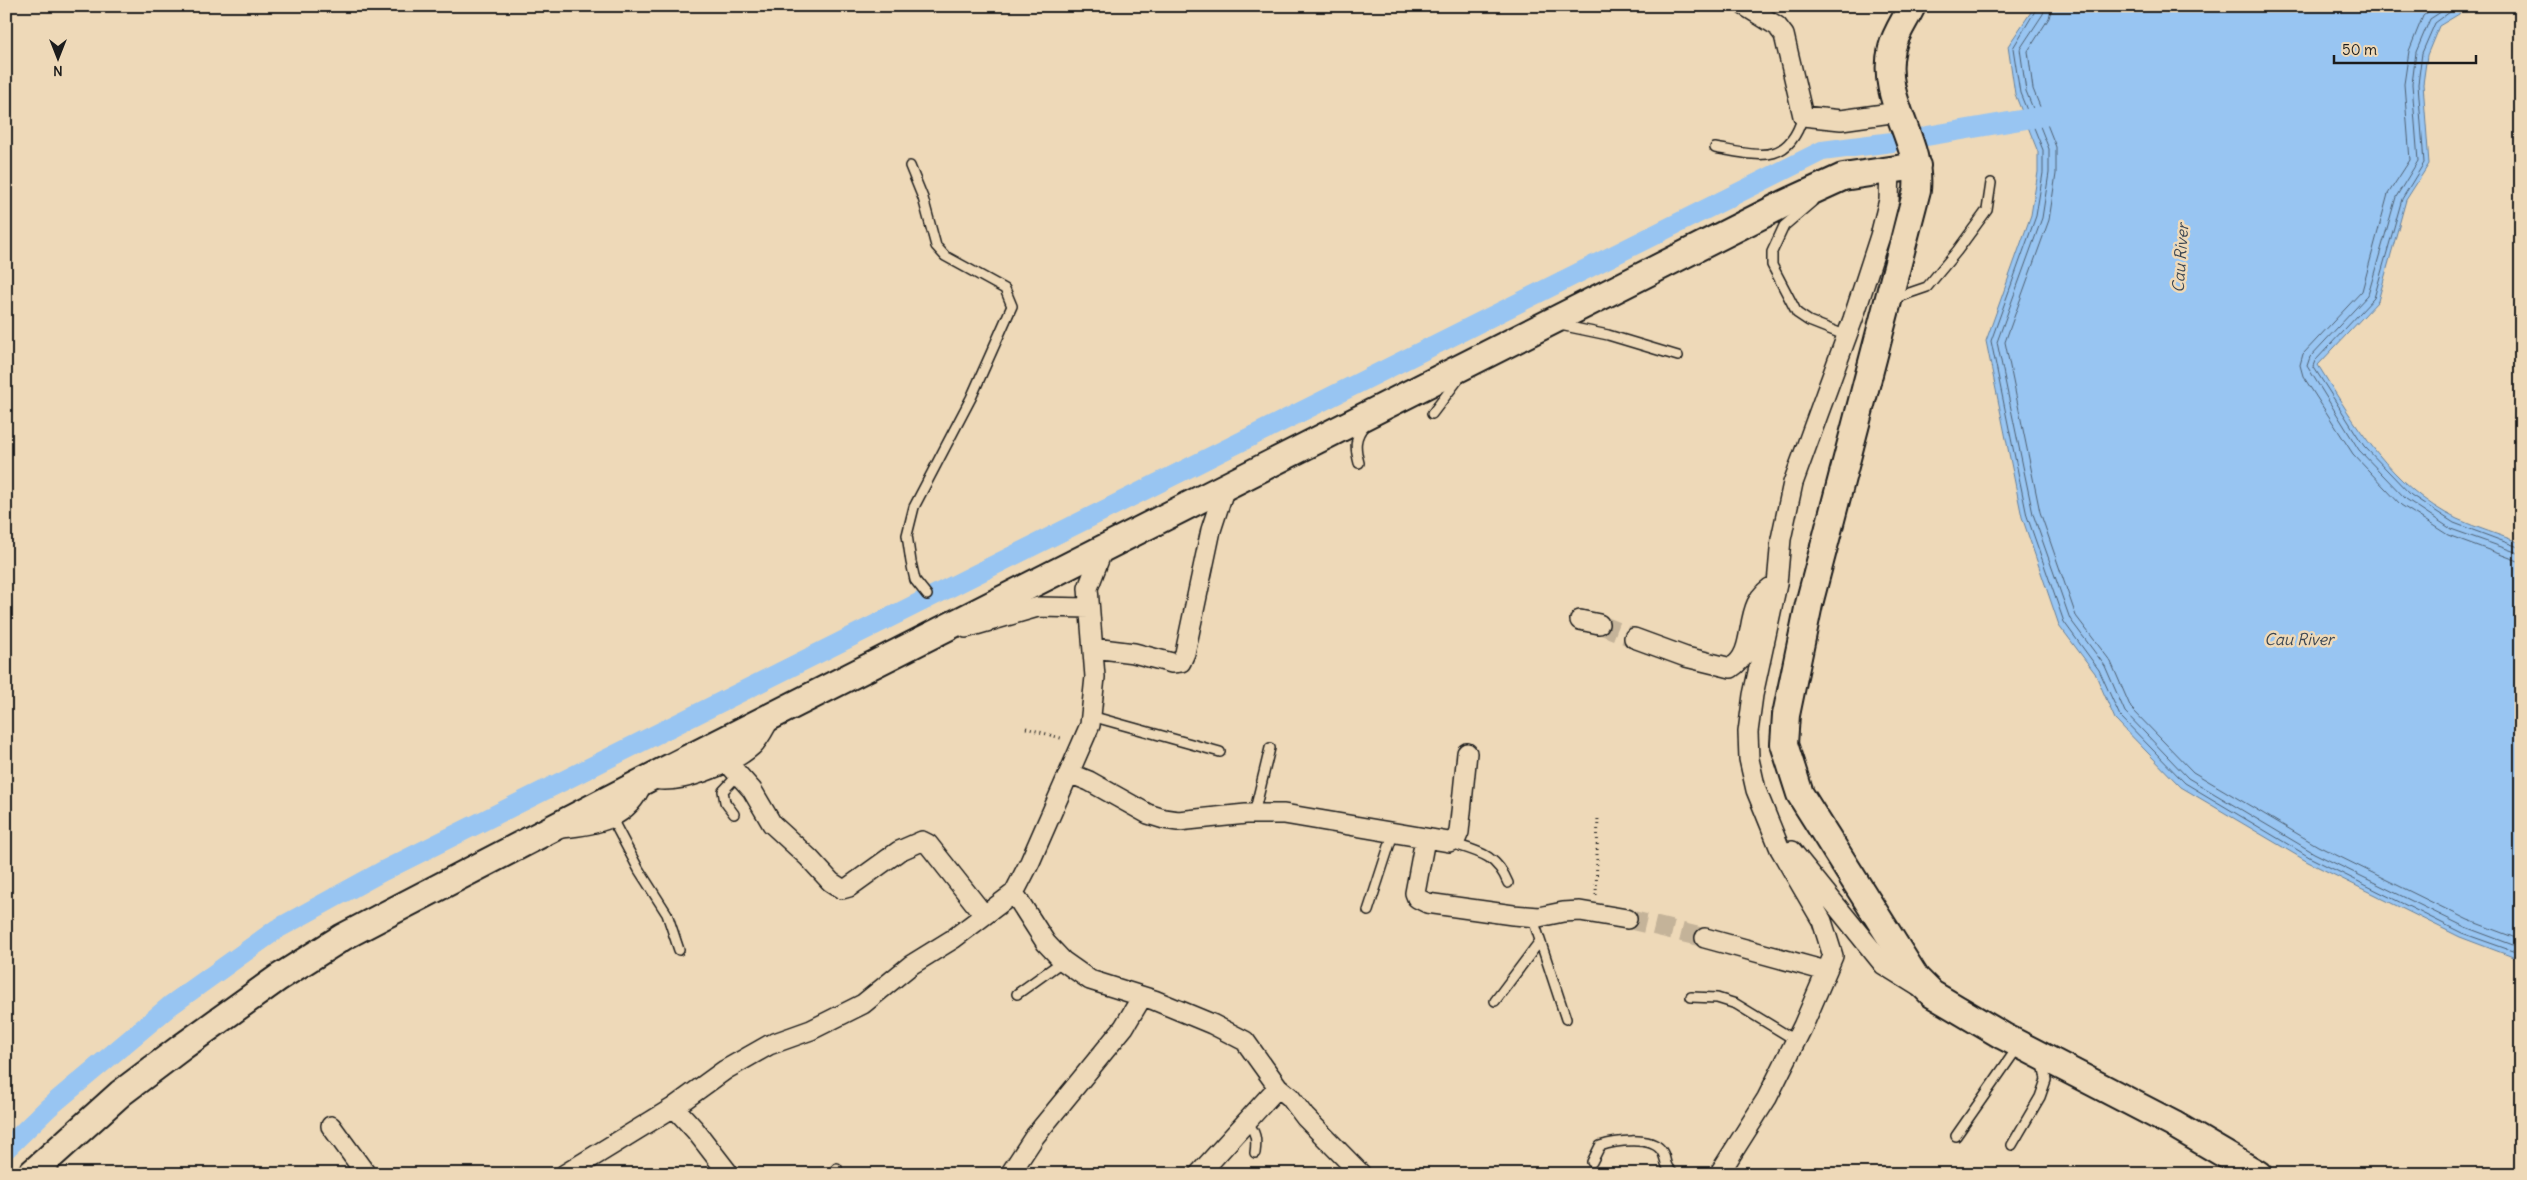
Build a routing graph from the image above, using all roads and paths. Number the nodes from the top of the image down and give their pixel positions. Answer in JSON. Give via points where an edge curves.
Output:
{"nodes":[{"id":1,"x":1744,"y":6,"type":"edge"},
{"id":2,"x":1912,"y":6,"type":"edge"},
{"id":3,"x":1898,"y":112,"type":"junction"},
{"id":4,"x":1810,"y":117,"type":"junction"},
{"id":5,"x":1715,"y":148,"type":"dead end"},
{"id":6,"x":910,"y":166,"type":"dead end"},
{"id":7,"x":1917,"y":166,"type":"junction"},
{"id":8,"x":1890,"y":170,"type":"junction"},
{"id":9,"x":1833,"y":181,"type":"junction"},
{"id":10,"x":1991,"y":183,"type":"dead end"},
{"id":11,"x":1890,"y":300,"type":"junction"},
{"id":12,"x":1550,"y":323,"type":"junction"},
{"id":13,"x":1847,"y":336,"type":"junction"},
{"id":14,"x":1678,"y":356,"type":"dead end"},
{"id":15,"x":1467,"y":366,"type":"junction"},
{"id":16,"x":1377,"y":412,"type":"junction"},
{"id":17,"x":1432,"y":414,"type":"dead end"},
{"id":18,"x":1360,"y":463,"type":"dead end"},
{"id":19,"x":1226,"y":487,"type":"junction"},
{"id":20,"x":1103,"y":549,"type":"junction"},
{"id":21,"x":1777,"y":584,"type":"junction"},
{"id":22,"x":928,"y":595,"type":"dead end"},
{"id":23,"x":1089,"y":608,"type":"junction"},
{"id":24,"x":1580,"y":620,"type":"dead end"},
{"id":25,"x":947,"y":622,"type":"junction"},
{"id":26,"x":1599,"y":624,"type":"tunnel mouth"},
{"id":27,"x":1634,"y":638,"type":"tunnel mouth"},
{"id":28,"x":1094,"y":648,"type":"junction"},
{"id":29,"x":772,"y":716,"type":"junction"},
{"id":30,"x":1091,"y":716,"type":"junction"},
{"id":31,"x":1026,"y":728,"type":"dead end"},
{"id":32,"x":1081,"y":744,"type":"junction"},
{"id":33,"x":1270,"y":748,"type":"dead end"},
{"id":34,"x":1220,"y":752,"type":"dead end"},
{"id":35,"x":1467,"y":753,"type":"dead end"},
{"id":36,"x":733,"y":769,"type":"junction"},
{"id":37,"x":1069,"y":773,"type":"junction"},
{"id":38,"x":647,"y":780,"type":"junction"},
{"id":39,"x":734,"y":814,"type":"dead end"},
{"id":40,"x":1254,"y":814,"type":"junction"},
{"id":41,"x":1598,"y":816,"type":"dead end"},
{"id":42,"x":611,"y":817,"type":"junction"},
{"id":43,"x":1770,"y":820,"type":"junction"},
{"id":44,"x":552,"y":828,"type":"junction"},
{"id":45,"x":1393,"y":834,"type":"junction"},
{"id":46,"x":1425,"y":839,"type":"junction"},
{"id":47,"x":1449,"y":842,"type":"junction"},
{"id":48,"x":1508,"y":883,"type":"dead end"},
{"id":49,"x":1014,"y":894,"type":"junction"},
{"id":50,"x":1368,"y":911,"type":"dead end"},
{"id":51,"x":1596,"y":913,"type":"junction"},
{"id":52,"x":984,"y":915,"type":"junction"},
{"id":53,"x":1532,"y":916,"type":"junction"},
{"id":54,"x":1628,"y":919,"type":"tunnel mouth"},
{"id":55,"x":1705,"y":938,"type":"tunnel mouth"},
{"id":56,"x":1540,"y":941,"type":"junction"},
{"id":57,"x":679,"y":950,"type":"dead end"},
{"id":58,"x":1063,"y":961,"type":"junction"},
{"id":59,"x":1826,"y":971,"type":"junction"},
{"id":60,"x":1017,"y":994,"type":"dead end"},
{"id":61,"x":1932,"y":994,"type":"junction"},
{"id":62,"x":1142,"y":997,"type":"junction"},
{"id":63,"x":1691,"y":997,"type":"dead end"},
{"id":64,"x":1495,"y":1001,"type":"dead end"},
{"id":65,"x":1566,"y":1019,"type":"dead end"},
{"id":66,"x":1795,"y":1040,"type":"junction"},
{"id":67,"x":2031,"y":1051,"type":"junction"},
{"id":68,"x":1278,"y":1087,"type":"junction"},
{"id":69,"x":674,"y":1107,"type":"junction"},
{"id":70,"x":1246,"y":1121,"type":"junction"},
{"id":71,"x":331,"y":1126,"type":"dead end"},
{"id":72,"x":1956,"y":1136,"type":"dead end"},
{"id":73,"x":2012,"y":1145,"type":"dead end"},
{"id":74,"x":1255,"y":1153,"type":"dead end"},
{"id":75,"x":1592,"y":1162,"type":"dead end"},
{"id":76,"x":31,"y":1174,"type":"edge"},
{"id":77,"x":366,"y":1174,"type":"edge"},
{"id":78,"x":565,"y":1174,"type":"edge"},
{"id":79,"x":729,"y":1174,"type":"edge"},
{"id":80,"x":1010,"y":1174,"type":"edge"},
{"id":81,"x":1199,"y":1174,"type":"edge"},
{"id":82,"x":1361,"y":1174,"type":"edge"},
{"id":83,"x":1674,"y":1174,"type":"edge"},
{"id":84,"x":1719,"y":1174,"type":"edge"},
{"id":85,"x":2258,"y":1174,"type":"edge"}],
"edges":[{"from":1,"to":4,"type":"street","via":[[1777,26],[1784,35]]},
{"from":2,"to":3,"type":"street","via":[[1892,47],[1889,72]]},
{"from":3,"to":4,"type":"street","via":[[1841,120]]},
{"from":3,"to":7,"type":"street"},
{"from":4,"to":5,"type":"lane","via":[[1794,140],[1769,156]]},
{"from":6,"to":22,"type":"lane","via":[[936,246],[945,256],[1005,289],[1012,306],[971,398],[914,507],[907,535],[911,562],[915,580]]},
{"from":7,"to":8,"type":"street"},
{"from":7,"to":11,"type":"street","via":[[1917,190]]},
{"from":8,"to":9,"type":"street"},
{"from":8,"to":13,"type":"street","via":[[1889,200],[1880,236]]},
{"from":9,"to":12,"type":"street"},
{"from":9,"to":13,"type":"lane","via":[[1784,226],[1772,252],[1772,265],[1797,313]]},
{"from":10,"to":11,"type":"lane","via":[[1986,210],[1927,287]]},
{"from":11,"to":61,"type":"street","via":[[1809,604],[1786,715],[1784,744],[1800,794],[1817,823],[1916,978]]},
{"from":12,"to":14,"type":"lane","via":[[1608,335]]},
{"from":12,"to":15,"type":"street"},
{"from":13,"to":21,"type":"street","via":[[1793,482],[1781,539]]},
{"from":15,"to":16,"type":"street"},
{"from":15,"to":17,"type":"lane"},
{"from":16,"to":18,"type":"lane","via":[[1359,432],[1355,448]]},
{"from":16,"to":19,"type":"street"},
{"from":19,"to":20,"type":"street"},
{"from":19,"to":28,"type":"street","via":[[1211,530],[1181,662]]},
{"from":20,"to":23,"type":"street","via":[[1088,588]]},
{"from":20,"to":25,"type":"street"},
{"from":21,"to":27,"type":"street","via":[[1764,590],[1757,600],[1742,660],[1731,668],[1686,657]]},
{"from":21,"to":43,"type":"street","via":[[1748,732],[1749,759],[1756,790]]},
{"from":23,"to":25,"type":"street","via":[[1038,607],[962,629]]},
{"from":23,"to":28,"type":"street"},
{"from":24,"to":26,"type":"street"},
{"from":25,"to":29,"type":"street"},
{"from":28,"to":30,"type":"street"},
{"from":29,"to":36,"type":"street","via":[[754,745],[736,758]]},
{"from":29,"to":38,"type":"street"},
{"from":30,"to":32,"type":"street"},
{"from":30,"to":34,"type":"lane"},
{"from":31,"to":32,"type":"path"},
{"from":32,"to":37,"type":"street"},
{"from":33,"to":40,"type":"lane"},
{"from":35,"to":47,"type":"street","via":[[1459,832],[1456,839]]},
{"from":36,"to":38,"type":"street","via":[[669,782]]},
{"from":36,"to":39,"type":"lane","via":[[723,791],[725,802]]},
{"from":36,"to":52,"type":"street","via":[[752,790],[772,824],[842,889],[899,851],[922,841],[928,844]]},
{"from":37,"to":40,"type":"street","via":[[1164,819],[1178,821]]},
{"from":37,"to":49,"type":"street"},
{"from":38,"to":42,"type":"street","via":[[637,796]]},
{"from":38,"to":44,"type":"street"},
{"from":40,"to":45,"type":"street","via":[[1284,814]]},
{"from":41,"to":51,"type":"path"},
{"from":42,"to":44,"type":"street","via":[[586,826]]},
{"from":42,"to":57,"type":"lane","via":[[667,914]]},
{"from":43,"to":59,"type":"street","via":[[1780,849],[1822,921],[1833,956]]},
{"from":43,"to":61,"type":"street","via":[[1832,903],[1884,965],[1902,979]]},
{"from":44,"to":76,"type":"street","via":[[343,938],[278,978],[121,1093]]},
{"from":45,"to":46,"type":"street"},
{"from":45,"to":50,"type":"lane"},
{"from":46,"to":47,"type":"street"},
{"from":46,"to":53,"type":"street","via":[[1415,893],[1417,898],[1427,903]]},
{"from":47,"to":48,"type":"lane","via":[[1483,854],[1502,868]]},
{"from":49,"to":52,"type":"street"},
{"from":49,"to":58,"type":"street","via":[[1034,926]]},
{"from":51,"to":53,"type":"street","via":[[1563,912]]},
{"from":51,"to":54,"type":"street"},
{"from":52,"to":69,"type":"street","via":[[912,965],[864,1004],[811,1030],[769,1045],[725,1070]]},
{"from":53,"to":56,"type":"lane"},
{"from":55,"to":59,"type":"street"},
{"from":56,"to":64,"type":"lane"},
{"from":56,"to":65,"type":"lane"},
{"from":58,"to":60,"type":"lane"},
{"from":58,"to":62,"type":"street","via":[[1090,980]]},
{"from":59,"to":66,"type":"street"},
{"from":61,"to":67,"type":"street"},
{"from":62,"to":68,"type":"street","via":[[1212,1024],[1245,1041]]},
{"from":62,"to":80,"type":"street","via":[[1124,1027],[1034,1136]]},
{"from":63,"to":66,"type":"lane","via":[[1729,1001]]},
{"from":66,"to":84,"type":"street","via":[[1767,1098]]},
{"from":67,"to":72,"type":"lane"},
{"from":67,"to":73,"type":"lane","via":[[2046,1080],[2040,1097]]},
{"from":67,"to":85,"type":"street","via":[[2173,1124]]},
{"from":68,"to":70,"type":"street"},
{"from":68,"to":82,"type":"street"},
{"from":69,"to":78,"type":"street"},
{"from":69,"to":79,"type":"street"},
{"from":70,"to":74,"type":"lane","via":[[1254,1129],[1257,1140]]},
{"from":70,"to":81,"type":"street"},
{"from":71,"to":77,"type":"street"},
{"from":75,"to":83,"type":"lane","via":[[1600,1146],[1640,1141],[1653,1143],[1662,1151],[1666,1168]]}]}
